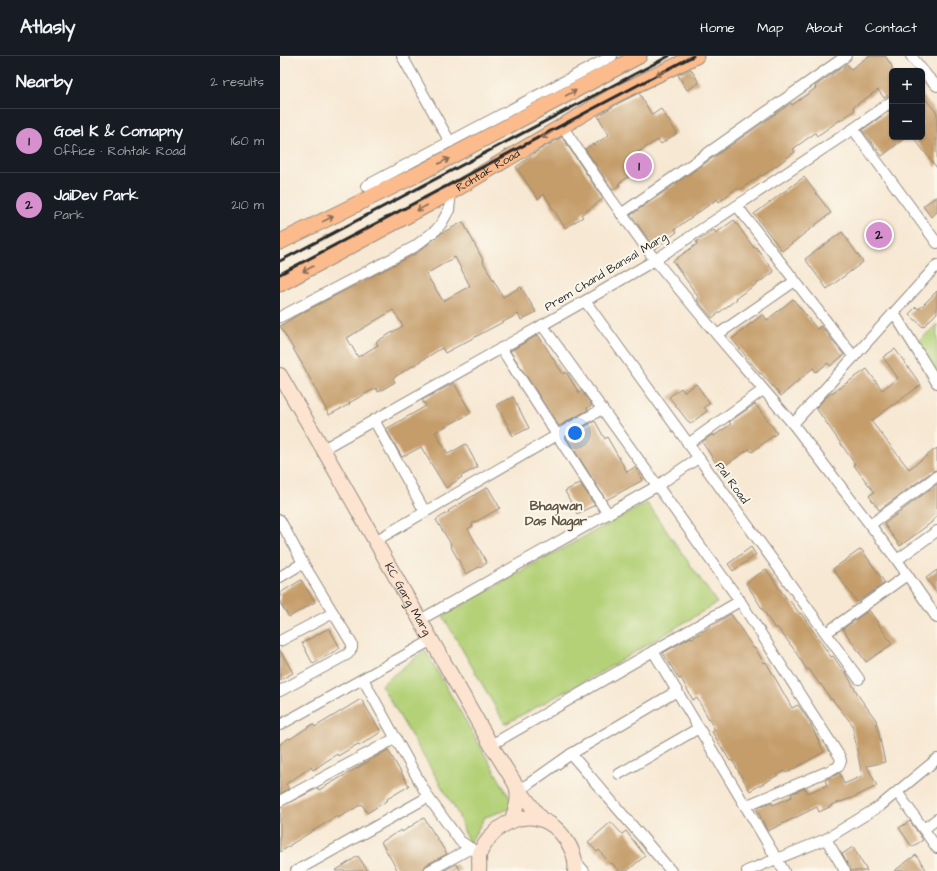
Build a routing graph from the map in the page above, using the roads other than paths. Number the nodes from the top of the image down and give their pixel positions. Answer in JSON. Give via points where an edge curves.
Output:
{"nodes":[{"id":1,"x":402,"y":56,"type":"edge"},
{"id":2,"x":612,"y":56,"type":"edge"},
{"id":3,"x":639,"y":56,"type":"edge"},
{"id":4,"x":696,"y":56,"type":"edge"},
{"id":5,"x":846,"y":56,"type":"edge"},
{"id":6,"x":911,"y":56,"type":"edge"},
{"id":7,"x":597,"y":65,"type":"edge"},
{"id":8,"x":918,"y":68,"type":"edge"},
{"id":9,"x":925,"y":79,"type":"edge"},
{"id":10,"x":937,"y":86,"type":"edge"},
{"id":11,"x":889,"y":103,"type":"edge"},
{"id":12,"x":562,"y":126,"type":"junction"},
{"id":13,"x":853,"y":129,"type":"junction"},
{"id":14,"x":450,"y":142,"type":"junction"},
{"id":15,"x":366,"y":186,"type":"dead end"},
{"id":16,"x":451,"y":192,"type":"junction"},
{"id":17,"x":737,"y":206,"type":"junction"},
{"id":18,"x":622,"y":214,"type":"junction"},
{"id":19,"x":280,"y":242,"type":"edge"},
{"id":20,"x":937,"y":243,"type":"edge"},
{"id":21,"x":655,"y":260,"type":"junction"},
{"id":22,"x":937,"y":265,"type":"edge"},
{"id":23,"x":795,"y":281,"type":"junction"},
{"id":24,"x":280,"y":284,"type":"edge"},
{"id":25,"x":585,"y":301,"type":"junction"},
{"id":26,"x":894,"y":313,"type":"junction"},
{"id":27,"x":280,"y":317,"type":"edge"},
{"id":28,"x":542,"y":325,"type":"junction"},
{"id":29,"x":717,"y":335,"type":"junction"},
{"id":30,"x":501,"y":348,"type":"junction"},
{"id":31,"x":854,"y":357,"type":"junction"},
{"id":32,"x":280,"y":375,"type":"edge"},
{"id":33,"x":937,"y":383,"type":"edge"},
{"id":34,"x":764,"y":390,"type":"junction"},
{"id":35,"x":602,"y":409,"type":"junction"},
{"id":36,"x":374,"y":420,"type":"junction"},
{"id":37,"x":793,"y":424,"type":"junction"},
{"id":38,"x":557,"y":435,"type":"junction"},
{"id":39,"x":688,"y":444,"type":"junction"},
{"id":40,"x":323,"y":449,"type":"junction"},
{"id":41,"x":698,"y":458,"type":"junction"},
{"id":42,"x":937,"y":476,"type":"edge"},
{"id":43,"x":657,"y":486,"type":"junction"},
{"id":44,"x":425,"y":512,"type":"junction"},
{"id":45,"x":608,"y":514,"type":"junction"},
{"id":46,"x":280,"y":520,"type":"edge"},
{"id":47,"x":870,"y":525,"type":"junction"},
{"id":48,"x":937,"y":531,"type":"edge"},
{"id":49,"x":375,"y":541,"type":"junction"},
{"id":50,"x":897,"y":560,"type":"junction"},
{"id":51,"x":303,"y":563,"type":"junction"},
{"id":52,"x":907,"y":575,"type":"junction"},
{"id":53,"x":280,"y":577,"type":"edge"},
{"id":54,"x":740,"y":602,"type":"junction"},
{"id":55,"x":332,"y":612,"type":"junction"},
{"id":56,"x":937,"y":618,"type":"edge"},
{"id":57,"x":420,"y":620,"type":"junction"},
{"id":58,"x":826,"y":633,"type":"junction"},
{"id":59,"x":280,"y":640,"type":"edge"},
{"id":60,"x":432,"y":640,"type":"junction"},
{"id":61,"x":653,"y":651,"type":"junction"},
{"id":62,"x":363,"y":679,"type":"junction"},
{"id":63,"x":860,"y":679,"type":"dead end"},
{"id":64,"x":280,"y":691,"type":"edge"},
{"id":65,"x":677,"y":691,"type":"junction"},
{"id":66,"x":280,"y":725,"type":"edge"},
{"id":67,"x":699,"y":728,"type":"junction"},
{"id":68,"x":396,"y":738,"type":"junction"},
{"id":69,"x":491,"y":745,"type":"junction"},
{"id":70,"x":571,"y":754,"type":"junction"},
{"id":71,"x":937,"y":758,"type":"edge"},
{"id":72,"x":619,"y":774,"type":"dead end"},
{"id":73,"x":518,"y":787,"type":"junction"},
{"id":74,"x":898,"y":792,"type":"junction"},
{"id":75,"x":428,"y":797,"type":"junction"},
{"id":76,"x":280,"y":801,"type":"edge"},
{"id":77,"x":745,"y":806,"type":"junction"},
{"id":78,"x":541,"y":819,"type":"junction"},
{"id":79,"x":937,"y":819,"type":"edge"},
{"id":80,"x":511,"y":821,"type":"junction"},
{"id":81,"x":924,"y":830,"type":"junction"},
{"id":82,"x":826,"y":839,"type":"junction"},
{"id":83,"x":937,"y":848,"type":"edge"},
{"id":84,"x":475,"y":851,"type":"junction"},
{"id":85,"x":777,"y":859,"type":"junction"},
{"id":86,"x":579,"y":868,"type":"edge"},
{"id":87,"x":296,"y":871,"type":"edge"},
{"id":88,"x":428,"y":871,"type":"edge"},
{"id":89,"x":480,"y":871,"type":"edge"},
{"id":90,"x":671,"y":871,"type":"edge"},
{"id":91,"x":747,"y":871,"type":"edge"},
{"id":92,"x":784,"y":871,"type":"edge"},
{"id":93,"x":845,"y":871,"type":"edge"}],
"edges":[{"from":1,"to":14,"type":"street"},
{"from":2,"to":7,"type":"street"},
{"from":3,"to":7,"type":"main road"},
{"from":4,"to":12,"type":"main road","name":"Rohtak Road","one_way":true,"via":[[615,95]]},
{"from":5,"to":18,"type":"street"},
{"from":6,"to":8,"type":"street"},
{"from":7,"to":14,"type":"street"},
{"from":19,"to":7,"type":"main road","one_way":true,"via":[[418,174]]},
{"from":9,"to":10,"type":"street"},
{"from":11,"to":13,"type":"street","name":"Prem Chand Bansal Marg"},
{"from":12,"to":16,"type":"main road","name":"Rohtak Road","one_way":true},
{"from":12,"to":18,"type":"street"},
{"from":13,"to":17,"type":"street","name":"Prem Chand Bansal Marg"},
{"from":13,"to":20,"type":"street"},
{"from":14,"to":15,"type":"street"},
{"from":16,"to":24,"type":"main road","name":"Rohtak Road","one_way":true},
{"from":16,"to":27,"type":"street","via":[[449,210],[441,224],[414,247]]},
{"from":17,"to":21,"type":"street","name":"Prem Chand Bansal Marg"},
{"from":17,"to":23,"type":"street"},
{"from":18,"to":21,"type":"street"},
{"from":21,"to":25,"type":"street","name":"Prem Chand Bansal Marg"},
{"from":21,"to":29,"type":"street"},
{"from":22,"to":26,"type":"street"},
{"from":23,"to":29,"type":"street"},
{"from":23,"to":31,"type":"street"},
{"from":25,"to":28,"type":"street","name":"Prem Chand Bansal Marg"},
{"from":25,"to":39,"type":"street","name":"Pal Road"},
{"from":26,"to":31,"type":"street"},
{"from":26,"to":33,"type":"street"},
{"from":28,"to":30,"type":"street","name":"Prem Chand Bansal Marg"},
{"from":28,"to":35,"type":"street"},
{"from":29,"to":34,"type":"street"},
{"from":30,"to":36,"type":"street","name":"Prem Chand Bansal Marg"},
{"from":30,"to":38,"type":"street"},
{"from":31,"to":37,"type":"street"},
{"from":32,"to":40,"type":"street","name":"KC Garg Marg"},
{"from":34,"to":37,"type":"street"},
{"from":34,"to":39,"type":"street"},
{"from":35,"to":38,"type":"street"},
{"from":35,"to":43,"type":"street"},
{"from":36,"to":40,"type":"street","name":"Prem Chand Bansal Marg"},
{"from":36,"to":44,"type":"street"},
{"from":37,"to":47,"type":"street"},
{"from":38,"to":44,"type":"street"},
{"from":38,"to":45,"type":"street"},
{"from":39,"to":41,"type":"street","name":"Pal Road"},
{"from":40,"to":49,"type":"street","name":"KC Garg Marg"},
{"from":41,"to":43,"type":"street"},
{"from":41,"to":58,"type":"street","name":"Pal Road"},
{"from":42,"to":47,"type":"street"},
{"from":43,"to":45,"type":"street"},
{"from":43,"to":54,"type":"street"},
{"from":44,"to":49,"type":"street"},
{"from":45,"to":57,"type":"street"},
{"from":46,"to":51,"type":"street"},
{"from":47,"to":50,"type":"street"},
{"from":48,"to":50,"type":"street"},
{"from":49,"to":57,"type":"street","name":"KC Garg Marg"},
{"from":50,"to":52,"type":"street"},
{"from":51,"to":53,"type":"street"},
{"from":51,"to":55,"type":"street"},
{"from":52,"to":56,"type":"street"},
{"from":52,"to":58,"type":"street"},
{"from":54,"to":61,"type":"street"},
{"from":54,"to":77,"type":"street","via":[[842,761],[838,767]]},
{"from":55,"to":59,"type":"street"},
{"from":55,"to":64,"type":"street","via":[[352,644],[350,652]]},
{"from":57,"to":60,"type":"street","name":"KC Garg Marg"},
{"from":58,"to":63,"type":"street","name":"Pal Road"},
{"from":60,"to":62,"type":"street"},
{"from":60,"to":69,"type":"street","name":"KC Garg Marg"},
{"from":61,"to":65,"type":"street"},
{"from":61,"to":69,"type":"street"},
{"from":62,"to":66,"type":"street"},
{"from":62,"to":68,"type":"street"},
{"from":65,"to":67,"type":"street"},
{"from":65,"to":70,"type":"street"},
{"from":67,"to":72,"type":"street"},
{"from":67,"to":77,"type":"street"},
{"from":68,"to":75,"type":"street"},
{"from":68,"to":76,"type":"street"},
{"from":69,"to":73,"type":"street","name":"KC Garg Marg"},
{"from":70,"to":73,"type":"street"},
{"from":70,"to":90,"type":"street"},
{"from":71,"to":74,"type":"street"},
{"from":73,"to":78,"type":"street","name":"KC Garg Marg"},
{"from":73,"to":80,"type":"street","via":[[517,805]]},
{"from":74,"to":81,"type":"street"},
{"from":74,"to":82,"type":"street"},
{"from":75,"to":84,"type":"street","via":[[460,841]]},
{"from":75,"to":87,"type":"street"},
{"from":77,"to":85,"type":"street"},
{"from":78,"to":80,"type":"street","via":[[519,818]]},
{"from":78,"to":86,"type":"street","via":[[558,830],[566,840]]},
{"from":79,"to":81,"type":"street"},
{"from":80,"to":84,"type":"street","via":[[496,829]]},
{"from":81,"to":83,"type":"street"},
{"from":82,"to":85,"type":"street"},
{"from":82,"to":93,"type":"street"},
{"from":84,"to":88,"type":"street"},
{"from":84,"to":89,"type":"street"},
{"from":85,"to":91,"type":"street"},
{"from":85,"to":92,"type":"street"}]}
